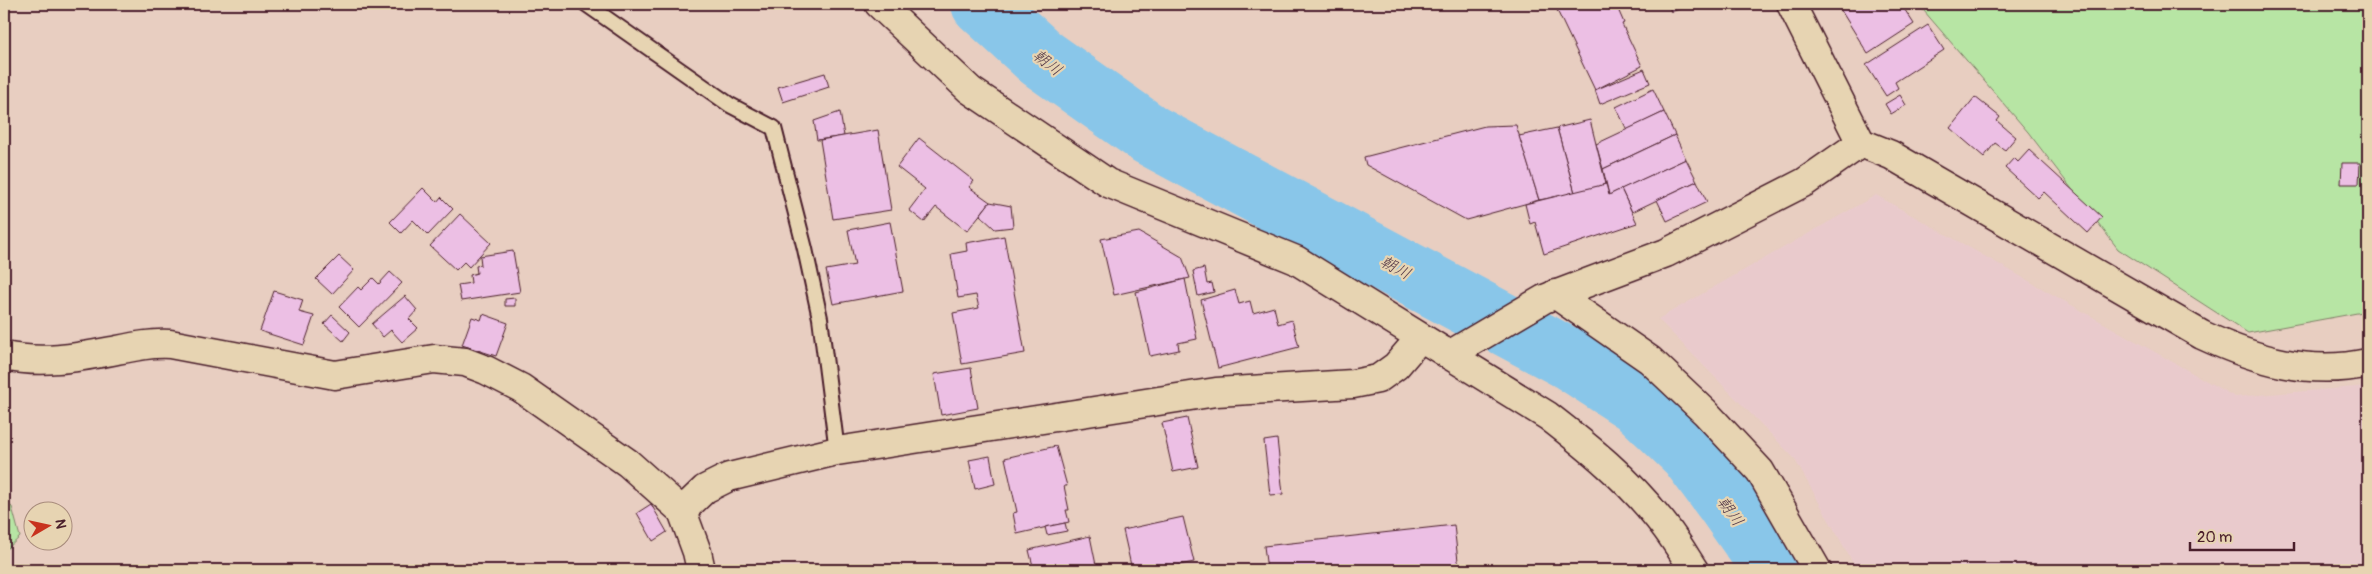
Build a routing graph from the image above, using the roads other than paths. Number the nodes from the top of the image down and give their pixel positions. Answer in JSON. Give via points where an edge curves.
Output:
{"nodes":[{"id":1,"x":586,"y":4,"type":"edge"},
{"id":2,"x":879,"y":4,"type":"edge"},
{"id":3,"x":1791,"y":4,"type":"edge"},
{"id":4,"x":1861,"y":143,"type":"junction"},
{"id":5,"x":1549,"y":296,"type":"junction"},
{"id":6,"x":1420,"y":338,"type":"junction"},
{"id":7,"x":1449,"y":355,"type":"junction"},
{"id":8,"x":4,"y":356,"type":"edge"},
{"id":9,"x":2368,"y":363,"type":"edge"},
{"id":10,"x":837,"y":451,"type":"junction"},
{"id":11,"x":682,"y":511,"type":"junction"},
{"id":12,"x":701,"y":570,"type":"edge"},
{"id":13,"x":1694,"y":570,"type":"edge"},
{"id":14,"x":1817,"y":570,"type":"edge"}],
"edges":[{"from":1,"to":10,"type":"lane","via":[[730,105],[774,128],[820,318]]},
{"from":2,"to":6,"type":"street","via":[[970,90],[1108,183],[1296,260]]},
{"from":3,"to":4,"type":"street"},
{"from":4,"to":5,"type":"street","via":[[1805,182],[1666,253]]},
{"from":4,"to":9,"type":"street","via":[[1891,155],[2202,335],[2238,352],[2302,368],[2340,369]]},
{"from":5,"to":7,"type":"street"},
{"from":5,"to":14,"type":"street","via":[[1650,360],[1705,412],[1760,471]]},
{"from":6,"to":7,"type":"street"},
{"from":6,"to":10,"type":"street","via":[[1396,366],[1378,379],[1354,384],[1216,392]]},
{"from":7,"to":13,"type":"street","via":[[1548,416],[1585,444],[1660,519]]},
{"from":8,"to":11,"type":"street","via":[[27,361],[67,359],[148,343],[170,344],[335,375],[434,359],[465,362],[521,388],[628,463]]},
{"from":10,"to":11,"type":"street","via":[[729,477],[706,489]]},
{"from":11,"to":12,"type":"street"}]}
